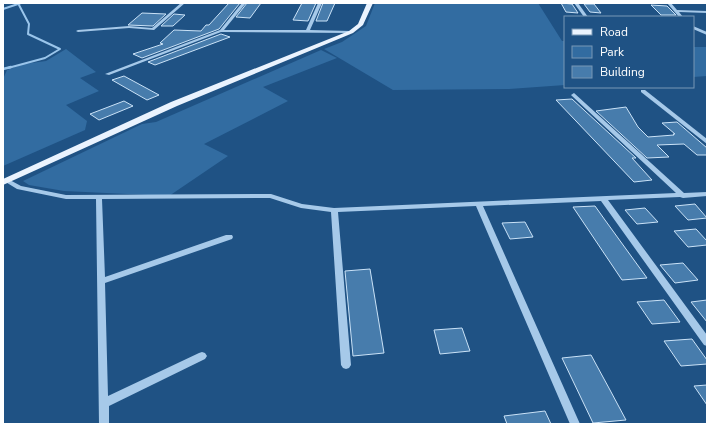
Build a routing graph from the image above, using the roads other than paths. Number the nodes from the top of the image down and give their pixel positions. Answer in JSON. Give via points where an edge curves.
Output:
{"nodes":[{"id":1,"x":183,"y":3,"type":"edge"},
{"id":2,"x":244,"y":3,"type":"edge"},
{"id":3,"x":320,"y":3,"type":"edge"},
{"id":4,"x":370,"y":3,"type":"edge"},
{"id":5,"x":576,"y":3,"type":"edge"},
{"id":6,"x":669,"y":3,"type":"edge"},
{"id":7,"x":675,"y":11,"type":"junction"},
{"id":8,"x":707,"y":12,"type":"edge"},
{"id":9,"x":585,"y":16,"type":"edge"},
{"id":10,"x":680,"y":16,"type":"edge"},
{"id":11,"x":694,"y":28,"type":"edge"},
{"id":12,"x":78,"y":30,"type":"dead end"},
{"id":13,"x":221,"y":31,"type":"junction"},
{"id":14,"x":307,"y":32,"type":"junction"},
{"id":15,"x":351,"y":32,"type":"junction"},
{"id":16,"x":707,"y":34,"type":"edge"},
{"id":17,"x":107,"y":74,"type":"dead end"},
{"id":18,"x":643,"y":91,"type":"dead end"},
{"id":19,"x":574,"y":95,"type":"dead end"},
{"id":20,"x":707,"y":142,"type":"edge"},
{"id":21,"x":4,"y":181,"type":"edge"},
{"id":22,"x":707,"y":194,"type":"edge"},
{"id":23,"x":683,"y":196,"type":"junction"},
{"id":24,"x":99,"y":197,"type":"junction"},
{"id":25,"x":603,"y":199,"type":"junction"},
{"id":26,"x":479,"y":204,"type":"junction"},
{"id":27,"x":334,"y":210,"type":"junction"},
{"id":28,"x":229,"y":237,"type":"dead end"},
{"id":29,"x":100,"y":282,"type":"junction"},
{"id":30,"x":707,"y":342,"type":"edge"},
{"id":31,"x":202,"y":356,"type":"dead end"},
{"id":32,"x":346,"y":365,"type":"dead end"},
{"id":33,"x":103,"y":404,"type":"junction"},
{"id":34,"x":104,"y":424,"type":"edge"},
{"id":35,"x":575,"y":424,"type":"edge"}],
"edges":[{"from":1,"to":12,"type":"street","via":[[154,29],[129,27]]},
{"from":2,"to":13,"type":"street"},
{"from":3,"to":14,"type":"street"},
{"from":4,"to":15,"type":"main road","via":[[360,25]]},
{"from":5,"to":9,"type":"street"},
{"from":6,"to":7,"type":"street"},
{"from":7,"to":8,"type":"street"},
{"from":7,"to":10,"type":"street"},
{"from":11,"to":16,"type":"street"},
{"from":13,"to":14,"type":"street"},
{"from":13,"to":17,"type":"street"},
{"from":14,"to":15,"type":"street"},
{"from":15,"to":21,"type":"main road","via":[[174,104]]},
{"from":18,"to":20,"type":"street"},
{"from":19,"to":23,"type":"street"},
{"from":21,"to":24,"type":"street","via":[[19,188],[66,197]]},
{"from":22,"to":23,"type":"street"},
{"from":23,"to":25,"type":"street"},
{"from":24,"to":27,"type":"street","via":[[271,196],[301,206]]},
{"from":24,"to":29,"type":"street"},
{"from":25,"to":26,"type":"street"},
{"from":25,"to":30,"type":"street"},
{"from":26,"to":27,"type":"street"},
{"from":26,"to":35,"type":"street"},
{"from":27,"to":32,"type":"street"},
{"from":28,"to":29,"type":"street"},
{"from":29,"to":33,"type":"street"},
{"from":31,"to":33,"type":"street"},
{"from":33,"to":34,"type":"street"}]}
